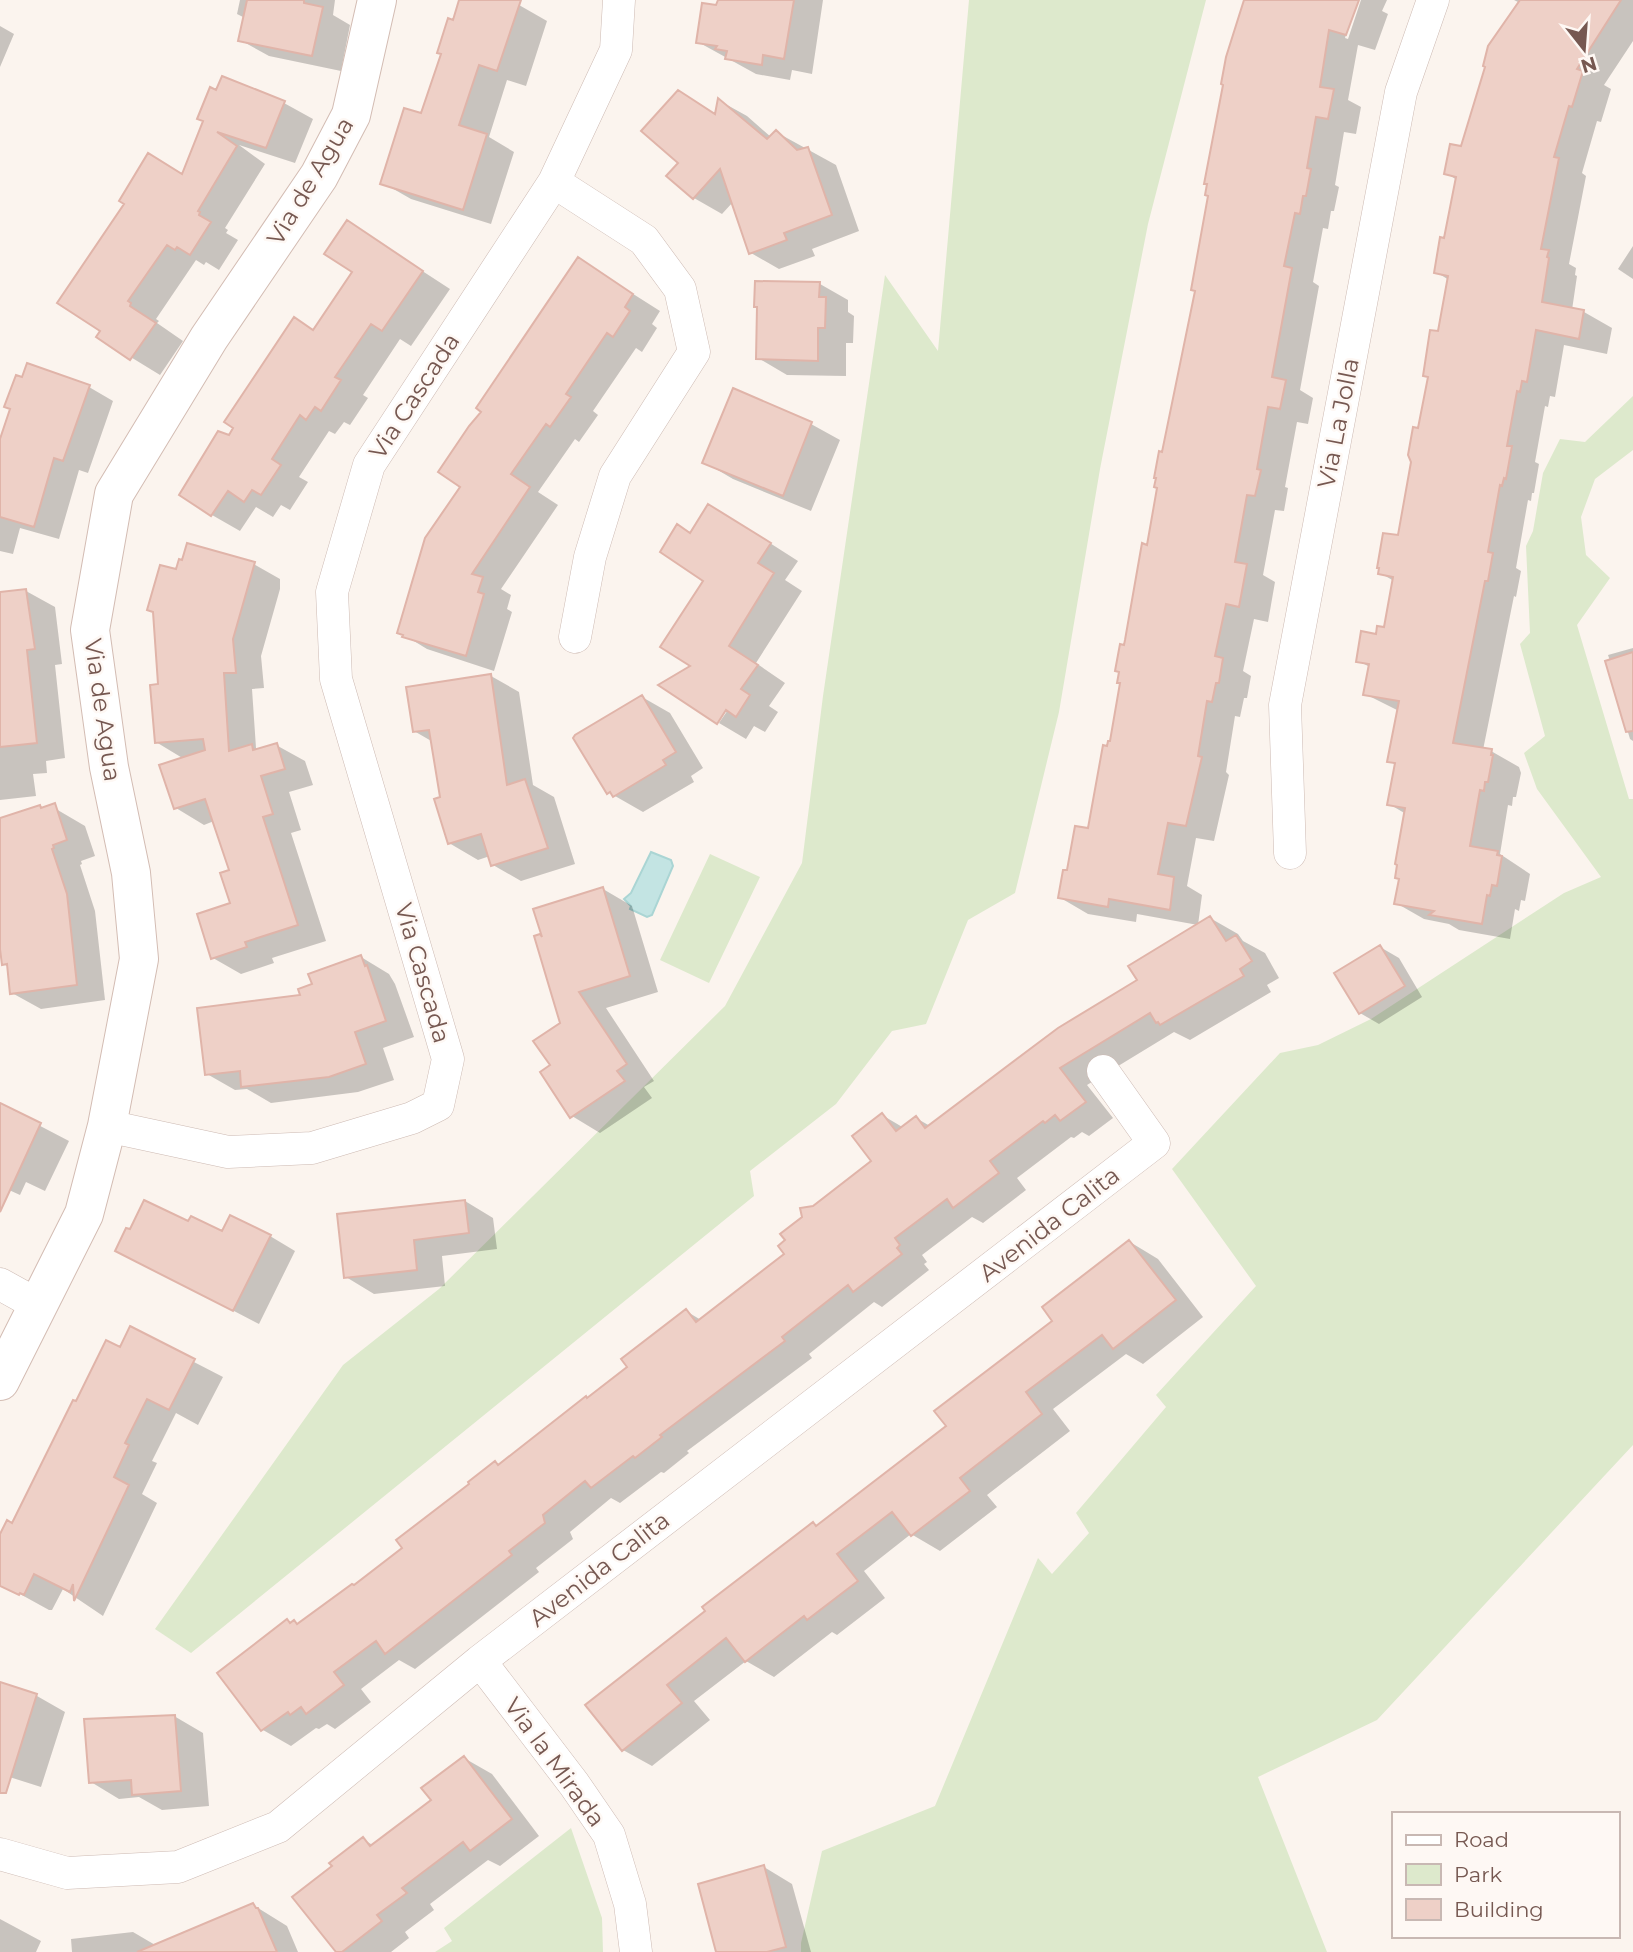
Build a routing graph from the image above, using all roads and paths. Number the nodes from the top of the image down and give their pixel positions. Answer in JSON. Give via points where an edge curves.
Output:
{"nodes":[{"id":1,"x":377,"y":0,"type":"edge"},
{"id":2,"x":619,"y":0,"type":"edge"},
{"id":3,"x":1433,"y":0,"type":"edge"},
{"id":4,"x":554,"y":182,"type":"junction"},
{"id":5,"x":575,"y":637,"type":"dead end"},
{"id":6,"x":1290,"y":853,"type":"dead end"},
{"id":7,"x":1102,"y":1071,"type":"dead end"},
{"id":8,"x":107,"y":1126,"type":"junction"},
{"id":9,"x":0,"y":1284,"type":"edge"},
{"id":10,"x":38,"y":1305,"type":"junction"},
{"id":11,"x":0,"y":1381,"type":"edge"},
{"id":12,"x":480,"y":1661,"type":"junction"},
{"id":13,"x":0,"y":1854,"type":"edge"},
{"id":14,"x":636,"y":1952,"type":"edge"}],
"edges":[{"from":1,"to":8,"type":"street","name":"Via de Agua","via":[[351,115],[319,176],[209,338],[114,494],[90,630],[109,767],[131,873],[139,959]]},
{"from":2,"to":4,"type":"street","name":"Via Cascada","via":[[616,50]]},
{"from":3,"to":6,"type":"street","name":"Via La Jolla","via":[[1401,92],[1285,705]]},
{"from":4,"to":5,"type":"street","via":[[644,240],[680,289],[694,352],[615,476],[590,558]]},
{"from":4,"to":8,"type":"street","name":"Via Cascada","via":[[369,465],[332,592],[336,678],[448,1059],[438,1105],[412,1118],[312,1148],[228,1152]]},
{"from":7,"to":12,"type":"street","name":"Avenida Calita","via":[[1154,1143]]},
{"from":8,"to":10,"type":"street","name":"Via de Agua","via":[[84,1213]]},
{"from":9,"to":10,"type":"street"},
{"from":10,"to":11,"type":"street","name":"Via de Agua"},
{"from":12,"to":13,"type":"street","name":"Avenida Calita","via":[[278,1827],[178,1867],[67,1872]]},
{"from":12,"to":14,"type":"street","name":"Via la Mirada","via":[[609,1835],[630,1904]]}]}
